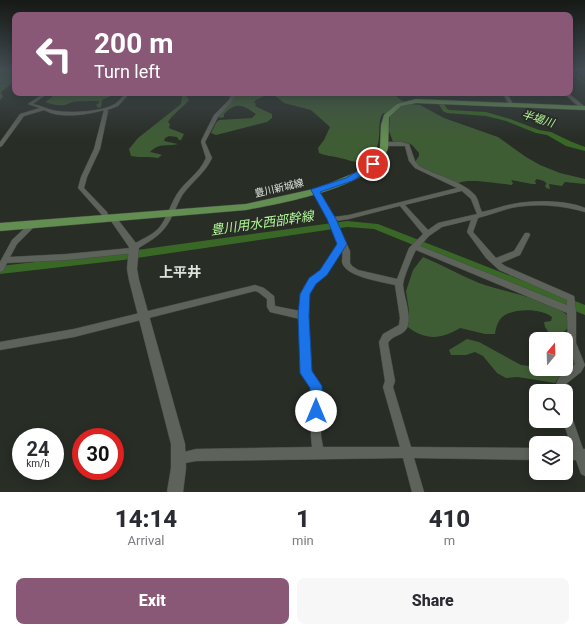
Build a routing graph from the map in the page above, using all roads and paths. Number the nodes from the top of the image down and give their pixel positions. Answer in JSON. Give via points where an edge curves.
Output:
{"nodes":[{"id":1,"x":42,"y":96,"type":"edge"},
{"id":2,"x":125,"y":96,"type":"edge"},
{"id":3,"x":234,"y":96,"type":"edge"},
{"id":4,"x":507,"y":96,"type":"edge"},
{"id":5,"x":570,"y":96,"type":"edge"},
{"id":6,"x":512,"y":104,"type":"junction"},
{"id":7,"x":44,"y":108,"type":"junction"},
{"id":8,"x":584,"y":108,"type":"edge"},
{"id":9,"x":106,"y":110,"type":"junction"},
{"id":10,"x":385,"y":144,"type":"junction"},
{"id":11,"x":0,"y":145,"type":"edge"},
{"id":12,"x":462,"y":189,"type":"junction"},
{"id":13,"x":315,"y":190,"type":"junction"},
{"id":14,"x":401,"y":204,"type":"junction"},
{"id":15,"x":585,"y":210,"type":"edge"},
{"id":16,"x":171,"y":213,"type":"junction"},
{"id":17,"x":478,"y":216,"type":"junction"},
{"id":18,"x":110,"y":219,"type":"junction"},
{"id":19,"x":333,"y":223,"type":"junction"},
{"id":20,"x":32,"y":225,"type":"junction"},
{"id":21,"x":0,"y":227,"type":"edge"},
{"id":22,"x":427,"y":234,"type":"junction"},
{"id":23,"x":527,"y":235,"type":"dead end"},
{"id":24,"x":342,"y":244,"type":"junction"},
{"id":25,"x":417,"y":244,"type":"junction"},
{"id":26,"x":134,"y":251,"type":"junction"},
{"id":27,"x":495,"y":262,"type":"junction"},
{"id":28,"x":2,"y":264,"type":"edge"},
{"id":29,"x":398,"y":282,"type":"junction"},
{"id":30,"x":572,"y":307,"type":"junction"},
{"id":31,"x":144,"y":316,"type":"junction"},
{"id":32,"x":304,"y":316,"type":"junction"},
{"id":33,"x":0,"y":346,"type":"edge"},
{"id":34,"x":560,"y":384,"type":"edge"},
{"id":35,"x":571,"y":428,"type":"edge"},
{"id":36,"x":406,"y":451,"type":"junction"},
{"id":37,"x":318,"y":452,"type":"junction"},
{"id":38,"x":529,"y":454,"type":"edge"},
{"id":39,"x":582,"y":455,"type":"edge"},
{"id":40,"x":180,"y":458,"type":"junction"},
{"id":41,"x":585,"y":470,"type":"edge"},
{"id":42,"x":175,"y":492,"type":"edge"},
{"id":43,"x":418,"y":492,"type":"edge"}],
"edges":[{"from":1,"to":7,"type":"street","via":[[30,104]]},
{"from":2,"to":9,"type":"street"},
{"from":3,"to":16,"type":"street","via":[[216,116],[204,139],[208,162],[183,189]]},
{"from":4,"to":6,"type":"street"},
{"from":5,"to":8,"type":"street"},
{"from":6,"to":8,"type":"main road","name":"豊川新城線"},
{"from":6,"to":10,"type":"main road","name":"豊川新城線","via":[[426,101],[403,104],[392,109],[386,116]]},
{"from":7,"to":9,"type":"street","via":[[50,112],[64,113]]},
{"from":7,"to":11,"type":"street","via":[[22,115]]},
{"from":9,"to":18,"type":"street","via":[[97,149],[81,188]]},
{"from":10,"to":12,"type":"street","via":[[404,144],[413,164],[457,184]]},
{"from":10,"to":13,"type":"main road","name":"豊川新城線","via":[[378,160],[365,171],[349,180]]},
{"from":12,"to":14,"type":"street"},
{"from":12,"to":17,"type":"street","via":[[476,202]]},
{"from":13,"to":16,"type":"main road","name":"豊川新城線","via":[[258,205]]},
{"from":13,"to":19,"type":"street"},
{"from":14,"to":19,"type":"street"},
{"from":14,"to":22,"type":"street"},
{"from":15,"to":17,"type":"street","via":[[567,205],[520,205]]},
{"from":16,"to":18,"type":"main road","name":"豊川新城線"},
{"from":16,"to":26,"type":"street","via":[[158,233]]},
{"from":17,"to":22,"type":"street","via":[[440,225]]},
{"from":17,"to":27,"type":"street","via":[[470,232]]},
{"from":18,"to":20,"type":"main road","name":"豊川新城線"},
{"from":18,"to":26,"type":"street","via":[[115,221]]},
{"from":19,"to":24,"type":"street"},
{"from":20,"to":21,"type":"main road","name":"豊川新城線"},
{"from":20,"to":28,"type":"street","via":[[14,242]]},
{"from":22,"to":25,"type":"street"},
{"from":23,"to":27,"type":"street","via":[[517,253]]},
{"from":24,"to":29,"type":"street","via":[[349,268]]},
{"from":24,"to":32,"type":"street","via":[[324,272],[313,281],[305,294]]},
{"from":25,"to":29,"type":"street","via":[[408,257]]},
{"from":25,"to":30,"type":"street"},
{"from":26,"to":28,"type":"street"},
{"from":26,"to":31,"type":"street","via":[[132,269]]},
{"from":27,"to":30,"type":"street","via":[[502,268],[571,298]]},
{"from":29,"to":36,"type":"street","via":[[403,326],[386,337],[383,342],[390,381],[388,387]]},
{"from":30,"to":34,"type":"street","via":[[572,343],[580,365],[564,377]]},
{"from":31,"to":32,"type":"street","via":[[255,288],[271,298],[273,309]]},
{"from":31,"to":33,"type":"street","via":[[74,333]]},
{"from":31,"to":40,"type":"street"},
{"from":32,"to":37,"type":"street","via":[[306,373],[316,386]]},
{"from":35,"to":39,"type":"street"},
{"from":36,"to":37,"type":"street"},
{"from":36,"to":38,"type":"street"},
{"from":36,"to":43,"type":"street"},
{"from":37,"to":40,"type":"street","via":[[196,454]]},
{"from":39,"to":41,"type":"street"},
{"from":40,"to":42,"type":"street"}]}
